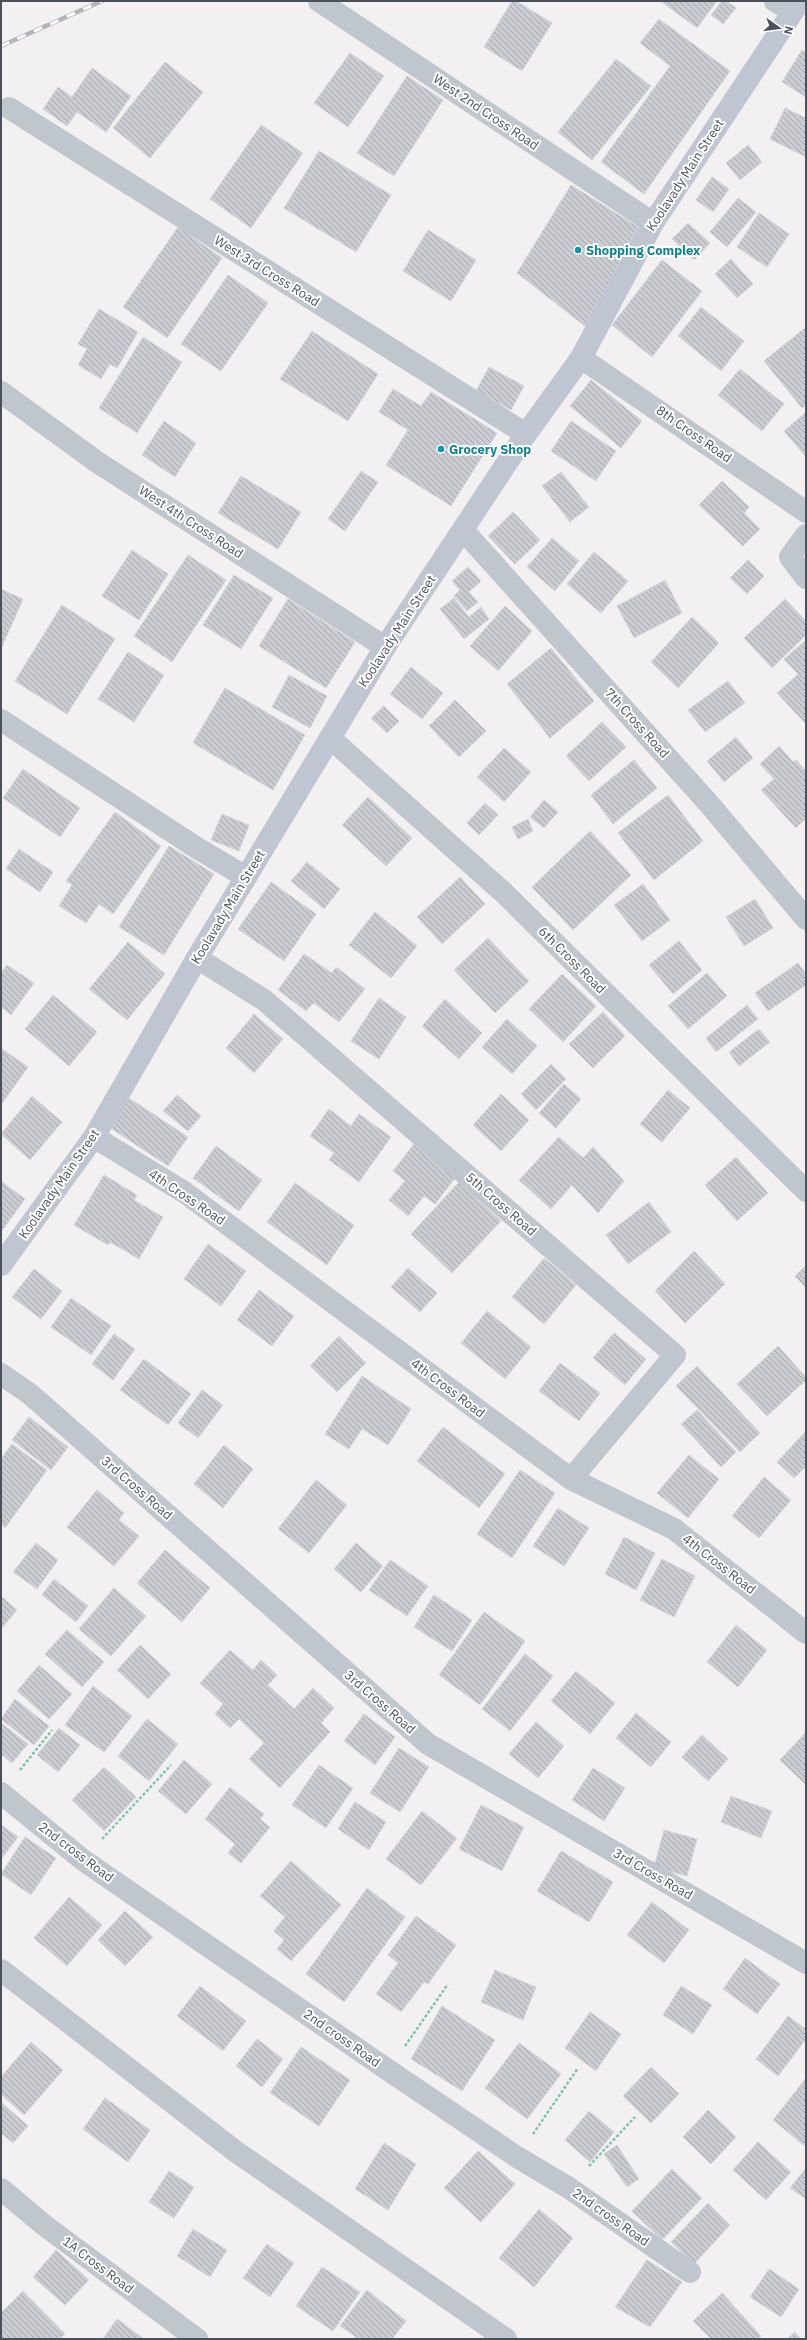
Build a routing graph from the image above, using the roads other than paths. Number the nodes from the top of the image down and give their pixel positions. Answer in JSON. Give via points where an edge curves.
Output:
{"nodes":[{"id":1,"x":319,"y":1,"type":"edge"},
{"id":2,"x":788,"y":4,"type":"edge"},
{"id":3,"x":9,"y":108,"type":"dead end"},
{"id":4,"x":653,"y":223,"type":"junction"},
{"id":5,"x":581,"y":358,"type":"junction"},
{"id":6,"x":1,"y":392,"type":"edge"},
{"id":7,"x":526,"y":434,"type":"junction"},
{"id":8,"x":806,"y":512,"type":"edge"},
{"id":9,"x":463,"y":530,"type":"junction"},
{"id":10,"x":806,"y":535,"type":"edge"},
{"id":11,"x":806,"y":578,"type":"edge"},
{"id":12,"x":385,"y":647,"type":"junction"},
{"id":13,"x":1,"y":720,"type":"edge"},
{"id":14,"x":330,"y":738,"type":"junction"},
{"id":15,"x":246,"y":877,"type":"junction"},
{"id":16,"x":806,"y":919,"type":"edge"},
{"id":17,"x":197,"y":958,"type":"junction"},
{"id":18,"x":94,"y":1137,"type":"junction"},
{"id":19,"x":806,"y":1191,"type":"edge"},
{"id":20,"x":1,"y":1265,"type":"edge"},
{"id":21,"x":1,"y":1374,"type":"edge"},
{"id":22,"x":571,"y":1479,"type":"junction"},
{"id":23,"x":806,"y":1633,"type":"edge"},
{"id":24,"x":1,"y":1794,"type":"edge"},
{"id":25,"x":806,"y":1963,"type":"edge"},
{"id":26,"x":1,"y":1970,"type":"edge"},
{"id":27,"x":1,"y":2190,"type":"edge"},
{"id":28,"x":690,"y":2272,"type":"dead end"},
{"id":29,"x":197,"y":2339,"type":"edge"},
{"id":30,"x":506,"y":2339,"type":"edge"}],
"edges":[{"from":1,"to":4,"type":"street","name":"West 2nd Cross Road"},
{"from":2,"to":4,"type":"main road","name":"Koolavady Main Street"},
{"from":3,"to":7,"type":"street","name":"West 3rd Cross Road"},
{"from":4,"to":5,"type":"main road","name":"Koolavady Main Street"},
{"from":5,"to":7,"type":"main road","name":"Koolavady Main Street"},
{"from":5,"to":8,"type":"street","name":"8th Cross Road"},
{"from":6,"to":12,"type":"street","name":"West 4th Cross Road","via":[[97,462]]},
{"from":7,"to":9,"type":"main road","name":"Koolavady Main Street"},
{"from":9,"to":12,"type":"main road","name":"Koolavady Main Street"},
{"from":9,"to":16,"type":"street","name":"7th Cross Road","via":[[710,805]]},
{"from":10,"to":11,"type":"street","via":[[790,557]]},
{"from":12,"to":14,"type":"main road","name":"Koolavady Main Street"},
{"from":13,"to":15,"type":"street","via":[[197,848]]},
{"from":14,"to":15,"type":"main road","name":"Koolavady Main Street"},
{"from":14,"to":19,"type":"street","name":"6th Cross Road","via":[[504,893]]},
{"from":15,"to":17,"type":"main road","name":"Koolavady Main Street"},
{"from":17,"to":18,"type":"main road","name":"Koolavady Main Street"},
{"from":17,"to":22,"type":"street","name":"5th Cross Road","via":[[264,1000],[675,1355]]},
{"from":18,"to":20,"type":"main road","name":"Koolavady Main Street"},
{"from":18,"to":22,"type":"street","name":"4th Cross Road","via":[[184,1192]]},
{"from":21,"to":25,"type":"street","name":"3rd Cross Road","via":[[30,1394],[428,1744]]},
{"from":22,"to":23,"type":"street","name":"4th Cross Road","via":[[674,1529]]},
{"from":24,"to":28,"type":"street","name":"2nd cross Road","via":[[83,1860],[388,2070],[517,2157],[569,2188]]},
{"from":26,"to":30,"type":"street","via":[[235,2151]]},
{"from":27,"to":29,"type":"street","name":"1A Cross Road"}]}
